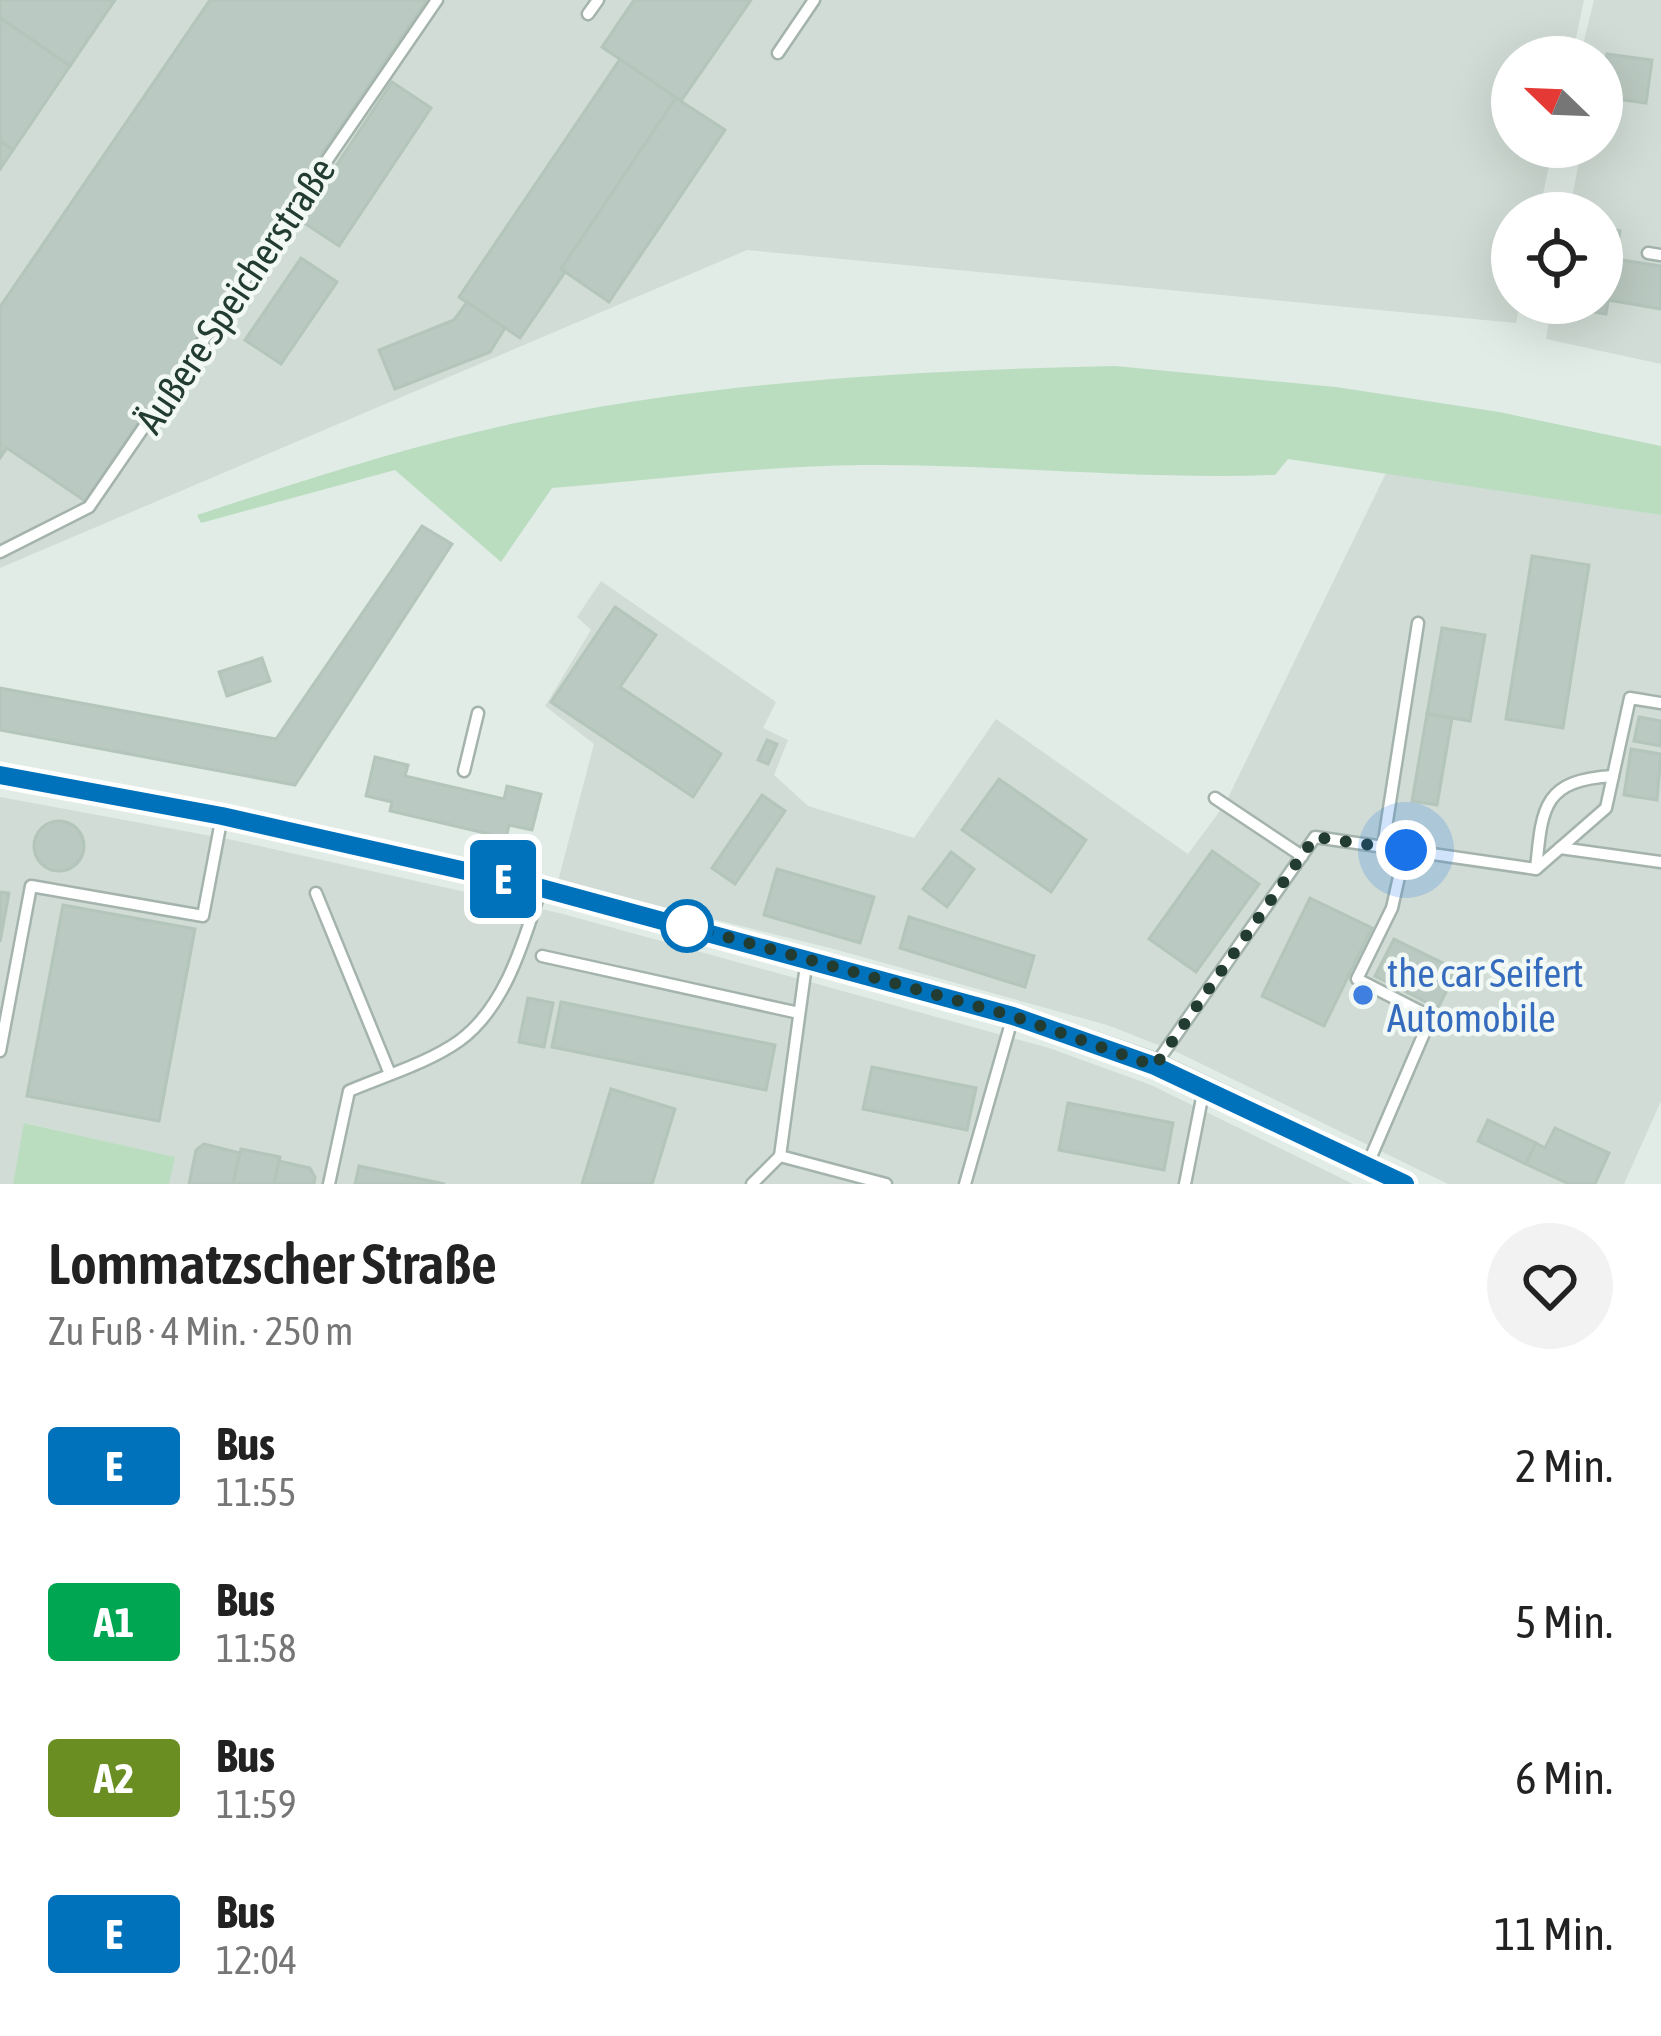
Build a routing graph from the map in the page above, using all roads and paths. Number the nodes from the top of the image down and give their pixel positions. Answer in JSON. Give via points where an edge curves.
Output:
{"nodes":[{"id":1,"x":437,"y":0,"type":"edge"},
{"id":2,"x":598,"y":0,"type":"edge"},
{"id":3,"x":814,"y":0,"type":"edge"},
{"id":4,"x":588,"y":14,"type":"dead end"},
{"id":5,"x":778,"y":53,"type":"dead end"},
{"id":6,"x":0,"y":552,"type":"edge"},
{"id":7,"x":1418,"y":623,"type":"dead end"},
{"id":8,"x":1661,"y":703,"type":"edge"},
{"id":9,"x":478,"y":713,"type":"dead end"},
{"id":10,"x":464,"y":771,"type":"dead end"},
{"id":11,"x":0,"y":776,"type":"edge"},
{"id":12,"x":1613,"y":776,"type":"junction"},
{"id":13,"x":1215,"y":798,"type":"dead end"},
{"id":14,"x":222,"y":816,"type":"junction"},
{"id":15,"x":1383,"y":847,"type":"junction"},
{"id":16,"x":1560,"y":848,"type":"junction"},
{"id":17,"x":1406,"y":850,"type":"junction"},
{"id":18,"x":1302,"y":856,"type":"junction"},
{"id":19,"x":1661,"y":862,"type":"edge"},
{"id":20,"x":1535,"y":869,"type":"junction"},
{"id":21,"x":541,"y":888,"type":"junction"},
{"id":22,"x":316,"y":893,"type":"dead end"},
{"id":23,"x":542,"y":956,"type":"dead end"},
{"id":24,"x":807,"y":958,"type":"junction"},
{"id":25,"x":800,"y":1013,"type":"junction"},
{"id":26,"x":1013,"y":1016,"type":"junction"},
{"id":27,"x":0,"y":1051,"type":"edge"},
{"id":28,"x":1155,"y":1066,"type":"junction"},
{"id":29,"x":390,"y":1074,"type":"junction"},
{"id":30,"x":1204,"y":1088,"type":"junction"},
{"id":31,"x":780,"y":1156,"type":"junction"},
{"id":32,"x":1367,"y":1166,"type":"junction"},
{"id":33,"x":329,"y":1184,"type":"edge"},
{"id":34,"x":752,"y":1184,"type":"edge"},
{"id":35,"x":886,"y":1184,"type":"edge"},
{"id":36,"x":965,"y":1184,"type":"edge"},
{"id":37,"x":1185,"y":1184,"type":"edge"},
{"id":38,"x":1405,"y":1184,"type":"edge"}],
"edges":[{"from":1,"to":6,"type":"lane","name":"Äußere Speicherstraße","via":[[89,507]]},
{"from":2,"to":4,"type":"lane"},
{"from":3,"to":5,"type":"lane"},
{"from":7,"to":15,"type":"lane"},
{"from":8,"to":12,"type":"lane","via":[[1630,698]]},
{"from":9,"to":10,"type":"lane"},
{"from":11,"to":14,"type":"street"},
{"from":12,"to":16,"type":"lane","via":[[1606,808]]},
{"from":12,"to":20,"type":"lane","via":[[1560,787],[1540,824]]},
{"from":13,"to":18,"type":"lane"},
{"from":14,"to":21,"type":"street"},
{"from":14,"to":27,"type":"lane","via":[[203,916],[31,886]]},
{"from":15,"to":17,"type":"lane"},
{"from":15,"to":18,"type":"lane","via":[[1315,837]]},
{"from":16,"to":19,"type":"lane"},
{"from":16,"to":20,"type":"lane"},
{"from":17,"to":20,"type":"lane"},
{"from":17,"to":32,"type":"lane","via":[[1392,908],[1357,980],[1431,1017]]},
{"from":18,"to":28,"type":"lane"},
{"from":21,"to":24,"type":"street"},
{"from":21,"to":29,"type":"lane","via":[[497,998],[460,1040]]},
{"from":22,"to":29,"type":"lane"},
{"from":23,"to":25,"type":"lane"},
{"from":24,"to":25,"type":"lane"},
{"from":24,"to":26,"type":"street"},
{"from":25,"to":31,"type":"lane"},
{"from":26,"to":28,"type":"street"},
{"from":26,"to":36,"type":"lane"},
{"from":28,"to":30,"type":"street"},
{"from":29,"to":33,"type":"lane","via":[[349,1091]]},
{"from":30,"to":32,"type":"street"},
{"from":30,"to":37,"type":"lane"},
{"from":31,"to":34,"type":"lane"},
{"from":31,"to":35,"type":"lane"},
{"from":32,"to":38,"type":"street"}]}
